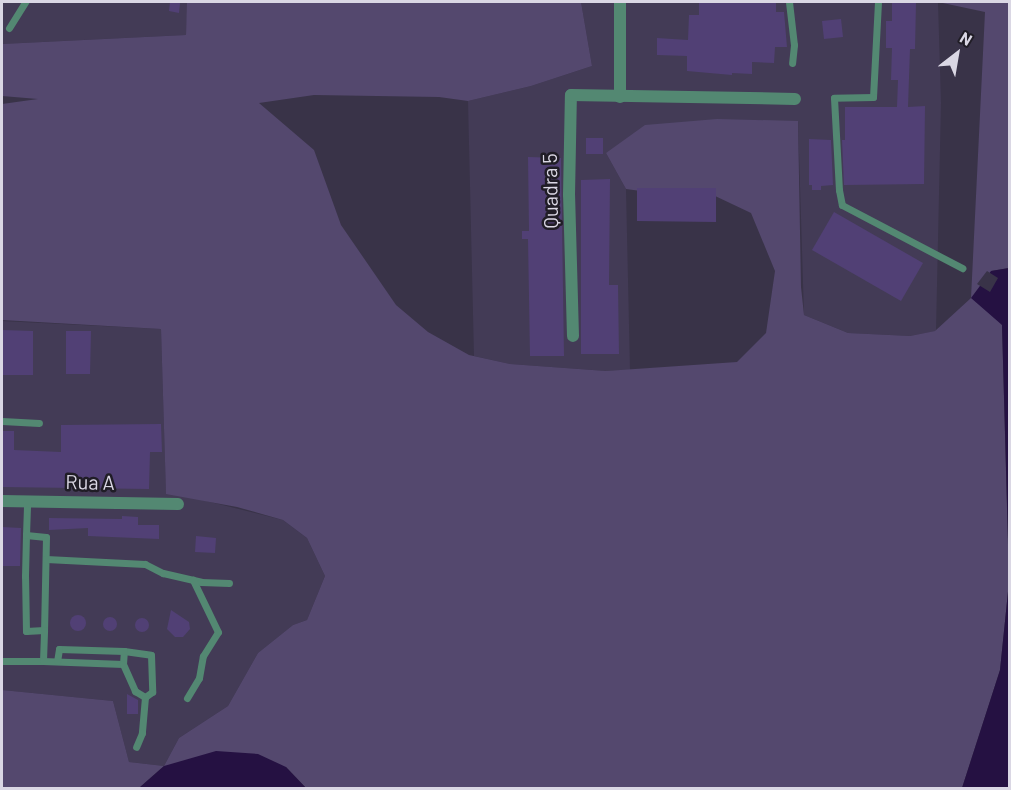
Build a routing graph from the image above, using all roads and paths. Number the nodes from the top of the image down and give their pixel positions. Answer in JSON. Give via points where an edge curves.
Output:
{"nodes":[{"id":1,"x":25,"y":2,"type":"edge"},
{"id":2,"x":620,"y":2,"type":"edge"},
{"id":3,"x":789,"y":2,"type":"edge"},
{"id":4,"x":878,"y":2,"type":"edge"},
{"id":5,"x":9,"y":28,"type":"dead end"},
{"id":6,"x":792,"y":63,"type":"dead end"},
{"id":7,"x":620,"y":97,"type":"junction"},
{"id":8,"x":795,"y":99,"type":"dead end"},
{"id":9,"x":962,"y":268,"type":"dead end"},
{"id":10,"x":573,"y":336,"type":"dead end"},
{"id":11,"x":2,"y":421,"type":"edge"},
{"id":12,"x":39,"y":423,"type":"dead end"},
{"id":13,"x":2,"y":501,"type":"edge"},
{"id":14,"x":27,"y":501,"type":"junction"},
{"id":15,"x":178,"y":504,"type":"dead end"},
{"id":16,"x":26,"y":535,"type":"junction"},
{"id":17,"x":46,"y":559,"type":"junction"},
{"id":18,"x":193,"y":580,"type":"junction"},
{"id":19,"x":229,"y":583,"type":"dead end"},
{"id":20,"x":45,"y":630,"type":"junction"},
{"id":21,"x":124,"y":651,"type":"junction"},
{"id":22,"x":43,"y":661,"type":"junction"},
{"id":23,"x":57,"y":661,"type":"junction"},
{"id":24,"x":2,"y":662,"type":"edge"},
{"id":25,"x":123,"y":664,"type":"junction"},
{"id":26,"x":145,"y":697,"type":"junction"},
{"id":27,"x":187,"y":698,"type":"dead end"},
{"id":28,"x":136,"y":747,"type":"dead end"}],
"edges":[{"from":1,"to":5,"type":"lane"},
{"from":2,"to":7,"type":"street"},
{"from":3,"to":6,"type":"lane"},
{"from":4,"to":9,"type":"lane","via":[[873,97],[834,98],[842,205]]},
{"from":7,"to":8,"type":"street","name":"Quadra 5"},
{"from":7,"to":10,"type":"street","name":"Quadra 5","via":[[571,95]]},
{"from":11,"to":12,"type":"lane"},
{"from":13,"to":14,"type":"street","name":"Rua A"},
{"from":14,"to":15,"type":"street","name":"Rua A"},
{"from":14,"to":16,"type":"lane"},
{"from":16,"to":17,"type":"lane","via":[[46,537]]},
{"from":16,"to":20,"type":"lane","via":[[26,631]]},
{"from":17,"to":18,"type":"lane","via":[[145,564]]},
{"from":17,"to":20,"type":"lane"},
{"from":18,"to":19,"type":"lane"},
{"from":18,"to":27,"type":"lane","via":[[218,632],[203,656],[199,678]]},
{"from":20,"to":22,"type":"lane"},
{"from":21,"to":23,"type":"lane","via":[[59,650]]},
{"from":21,"to":25,"type":"lane"},
{"from":21,"to":26,"type":"lane","via":[[152,655],[152,692]]},
{"from":22,"to":23,"type":"lane"},
{"from":22,"to":24,"type":"lane"},
{"from":23,"to":25,"type":"lane"},
{"from":25,"to":26,"type":"lane","via":[[131,685]]},
{"from":26,"to":28,"type":"lane","via":[[142,733]]}]}
